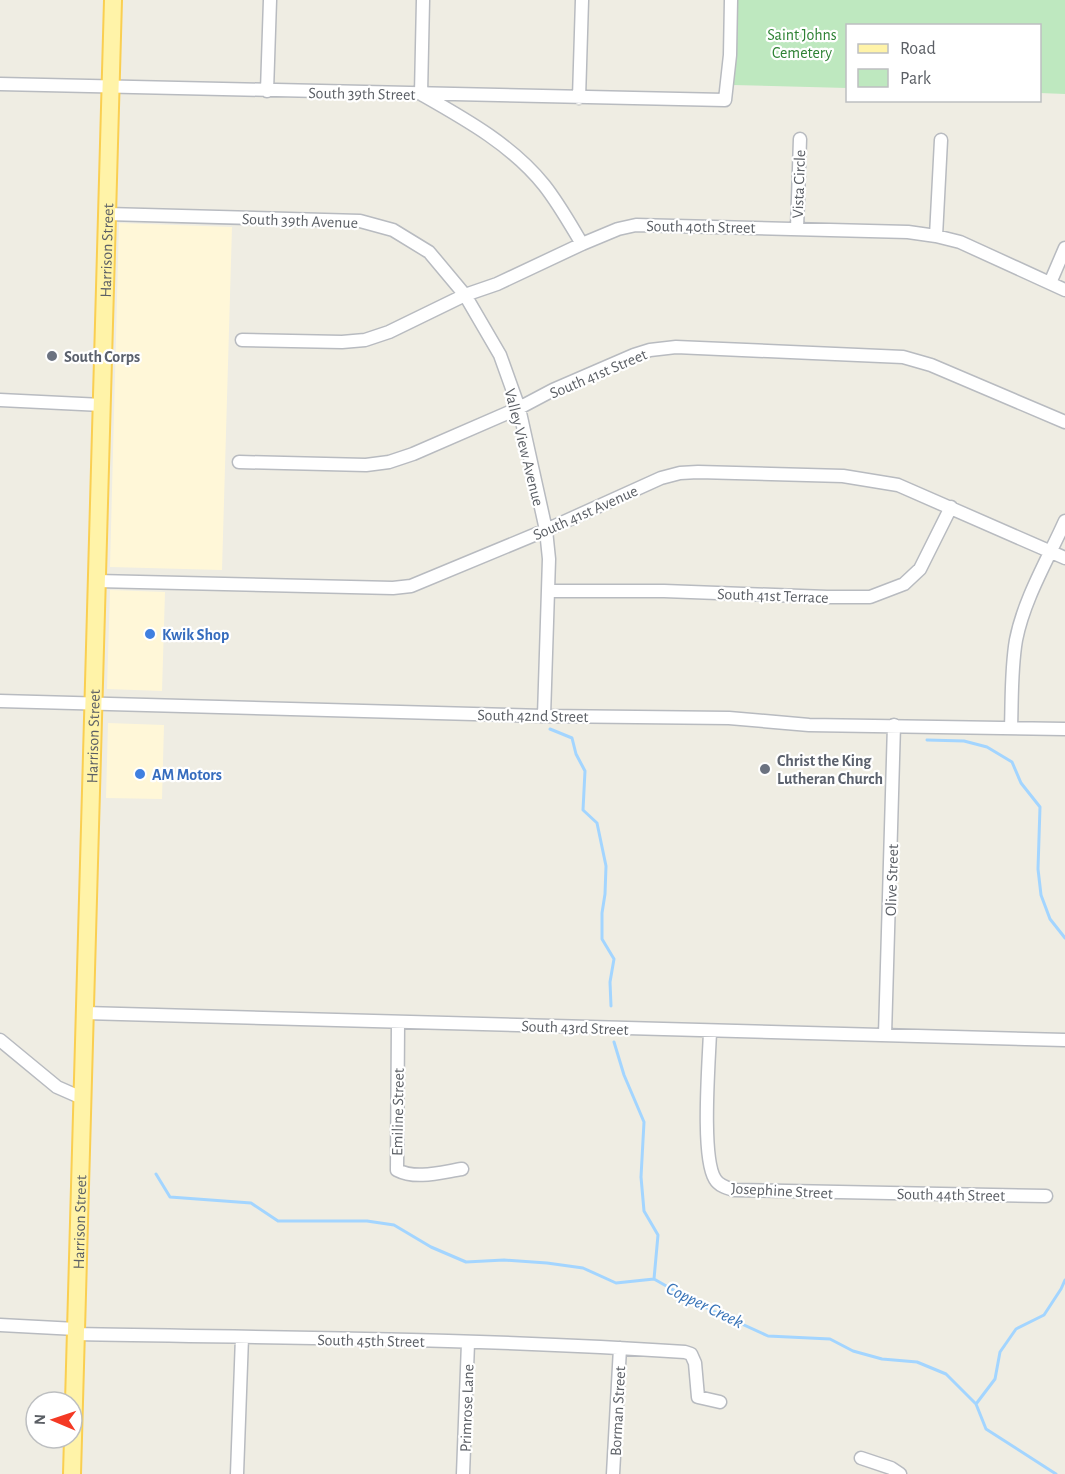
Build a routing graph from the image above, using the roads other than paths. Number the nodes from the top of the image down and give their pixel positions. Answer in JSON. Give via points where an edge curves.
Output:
{"nodes":[{"id":1,"x":113,"y":0,"type":"edge"},
{"id":2,"x":270,"y":0,"type":"edge"},
{"id":3,"x":423,"y":0,"type":"edge"},
{"id":4,"x":582,"y":0,"type":"edge"},
{"id":5,"x":731,"y":0,"type":"edge"},
{"id":6,"x":0,"y":84,"type":"edge"},
{"id":7,"x":111,"y":88,"type":"junction"},
{"id":8,"x":267,"y":91,"type":"junction"},
{"id":9,"x":420,"y":94,"type":"junction"},
{"id":10,"x":579,"y":98,"type":"junction"},
{"id":11,"x":800,"y":139,"type":"dead end"},
{"id":12,"x":941,"y":140,"type":"dead end"},
{"id":13,"x":107,"y":214,"type":"junction"},
{"id":14,"x":797,"y":228,"type":"junction"},
{"id":15,"x":936,"y":236,"type":"junction"},
{"id":16,"x":582,"y":244,"type":"junction"},
{"id":17,"x":1065,"y":248,"type":"edge"},
{"id":18,"x":1050,"y":284,"type":"junction"},
{"id":19,"x":1065,"y":290,"type":"edge"},
{"id":20,"x":465,"y":295,"type":"junction"},
{"id":21,"x":242,"y":340,"type":"dead end"},
{"id":22,"x":0,"y":400,"type":"edge"},
{"id":23,"x":102,"y":405,"type":"junction"},
{"id":24,"x":519,"y":408,"type":"junction"},
{"id":25,"x":1065,"y":422,"type":"edge"},
{"id":26,"x":239,"y":462,"type":"dead end"},
{"id":27,"x":951,"y":507,"type":"junction"},
{"id":28,"x":1065,"y":521,"type":"edge"},
{"id":29,"x":546,"y":530,"type":"junction"},
{"id":30,"x":1052,"y":552,"type":"junction"},
{"id":31,"x":1065,"y":558,"type":"edge"},
{"id":32,"x":97,"y":581,"type":"junction"},
{"id":33,"x":549,"y":591,"type":"junction"},
{"id":34,"x":0,"y":701,"type":"edge"},
{"id":35,"x":93,"y":704,"type":"junction"},
{"id":36,"x":544,"y":716,"type":"junction"},
{"id":37,"x":894,"y":725,"type":"junction"},
{"id":38,"x":1011,"y":728,"type":"junction"},
{"id":39,"x":1065,"y":729,"type":"edge"},
{"id":40,"x":85,"y":1013,"type":"junction"},
{"id":41,"x":398,"y":1023,"type":"junction"},
{"id":42,"x":710,"y":1032,"type":"junction"},
{"id":43,"x":885,"y":1035,"type":"junction"},
{"id":44,"x":0,"y":1040,"type":"edge"},
{"id":45,"x":1065,"y":1040,"type":"edge"},
{"id":46,"x":82,"y":1098,"type":"junction"},
{"id":47,"x":462,"y":1169,"type":"dead end"},
{"id":48,"x":857,"y":1193,"type":"joint"},
{"id":49,"x":1046,"y":1196,"type":"dead end"},
{"id":50,"x":0,"y":1325,"type":"edge"},
{"id":51,"x":76,"y":1331,"type":"junction"},
{"id":52,"x":242,"y":1337,"type":"junction"},
{"id":53,"x":468,"y":1342,"type":"junction"},
{"id":54,"x":621,"y":1348,"type":"junction"},
{"id":55,"x":720,"y":1402,"type":"dead end"},
{"id":56,"x":861,"y":1458,"type":"dead end"},
{"id":57,"x":72,"y":1474,"type":"edge"},
{"id":58,"x":237,"y":1474,"type":"edge"},
{"id":59,"x":463,"y":1474,"type":"edge"},
{"id":60,"x":613,"y":1474,"type":"edge"},
{"id":61,"x":900,"y":1474,"type":"edge"}],
"edges":[{"from":1,"to":7,"type":"main road","name":"Harrison Street"},
{"from":2,"to":8,"type":"street"},
{"from":3,"to":9,"type":"street"},
{"from":4,"to":10,"type":"street"},
{"from":5,"to":10,"type":"street","name":"South 39th Street","via":[[725,100]]},
{"from":6,"to":7,"type":"street","name":"South 39th Street"},
{"from":7,"to":8,"type":"street","name":"South 39th Street"},
{"from":7,"to":13,"type":"main road","name":"Harrison Street"},
{"from":8,"to":9,"type":"street","name":"South 39th Street"},
{"from":9,"to":10,"type":"street","name":"South 39th Street"},
{"from":9,"to":16,"type":"street","via":[[504,146],[543,183]]},
{"from":11,"to":14,"type":"street","name":"Vista Circle"},
{"from":12,"to":15,"type":"street"},
{"from":13,"to":20,"type":"street","name":"South 39th Avenue","via":[[376,224],[429,252]]},
{"from":13,"to":23,"type":"main road","name":"Harrison Street"},
{"from":14,"to":15,"type":"street","name":"South 40th Street"},
{"from":14,"to":16,"type":"street","name":"South 40th Street","via":[[636,225]]},
{"from":15,"to":18,"type":"street","name":"South 40th Street","via":[[960,242]]},
{"from":16,"to":20,"type":"street","name":"South 40th Street","via":[[497,285]]},
{"from":17,"to":18,"type":"street"},
{"from":18,"to":19,"type":"street","name":"South 40th Street"},
{"from":20,"to":21,"type":"street","name":"South 40th Street","via":[[365,340]]},
{"from":20,"to":24,"type":"street","name":"Valley View Avenue","via":[[500,355]]},
{"from":22,"to":23,"type":"street"},
{"from":23,"to":32,"type":"main road","name":"Harrison Street"},
{"from":24,"to":25,"type":"street","name":"South 41st Street","via":[[634,355],[675,347],[903,357],[931,365]]},
{"from":24,"to":26,"type":"street","name":"South 41st Street","via":[[389,462]]},
{"from":24,"to":29,"type":"street","name":"Valley View Avenue"},
{"from":27,"to":29,"type":"street","name":"South 41st Avenue","via":[[898,485],[872,479],[680,473]]},
{"from":27,"to":30,"type":"street","name":"South 41st Avenue"},
{"from":27,"to":33,"type":"street","name":"South 41st Terrace","via":[[920,569],[904,584],[870,597]]},
{"from":28,"to":30,"type":"street"},
{"from":29,"to":32,"type":"street","name":"South 41st Avenue","via":[[411,586]]},
{"from":29,"to":33,"type":"street","name":"Valley View Avenue"},
{"from":30,"to":31,"type":"street","name":"South 41st Avenue"},
{"from":30,"to":38,"type":"street","via":[[1025,609],[1017,639]]},
{"from":32,"to":35,"type":"main road","name":"Harrison Street"},
{"from":33,"to":36,"type":"street","name":"Valley View Avenue"},
{"from":34,"to":35,"type":"street","name":"South 42nd Street"},
{"from":35,"to":36,"type":"street","name":"South 42nd Street"},
{"from":35,"to":40,"type":"main road","name":"Harrison Street"},
{"from":36,"to":37,"type":"street","name":"South 42nd Street"},
{"from":37,"to":38,"type":"street","name":"South 42nd Street"},
{"from":37,"to":43,"type":"street","name":"Olive Street"},
{"from":38,"to":39,"type":"street","name":"South 42nd Street"},
{"from":40,"to":41,"type":"street","name":"South 43rd Street"},
{"from":40,"to":46,"type":"main road","name":"Harrison Street"},
{"from":41,"to":42,"type":"street","name":"South 43rd Street"},
{"from":41,"to":47,"type":"street","name":"Emiline Street","via":[[397,1170],[425,1174]]},
{"from":42,"to":43,"type":"street","name":"South 43rd Street"},
{"from":42,"to":48,"type":"street","name":"Josephine Street","via":[[707,1143],[714,1179],[734,1190]]},
{"from":43,"to":45,"type":"street","name":"South 43rd Street"},
{"from":44,"to":46,"type":"street","via":[[57,1087]]},
{"from":46,"to":51,"type":"main road","name":"Harrison Street"},
{"from":48,"to":49,"type":"street","name":"South 44th Street"},
{"from":50,"to":51,"type":"street","name":"South 45th Street"},
{"from":51,"to":52,"type":"street","name":"South 45th Street"},
{"from":51,"to":57,"type":"main road","name":"Harrison Street"},
{"from":52,"to":53,"type":"street","name":"South 45th Street"},
{"from":52,"to":58,"type":"street"},
{"from":53,"to":54,"type":"street","name":"South 45th Street"},
{"from":53,"to":59,"type":"street","name":"Primrose Lane"},
{"from":54,"to":55,"type":"street","name":"South 45th Street","via":[[691,1354],[698,1397]]},
{"from":54,"to":60,"type":"street","name":"Borman Street"},
{"from":56,"to":61,"type":"street"}]}
